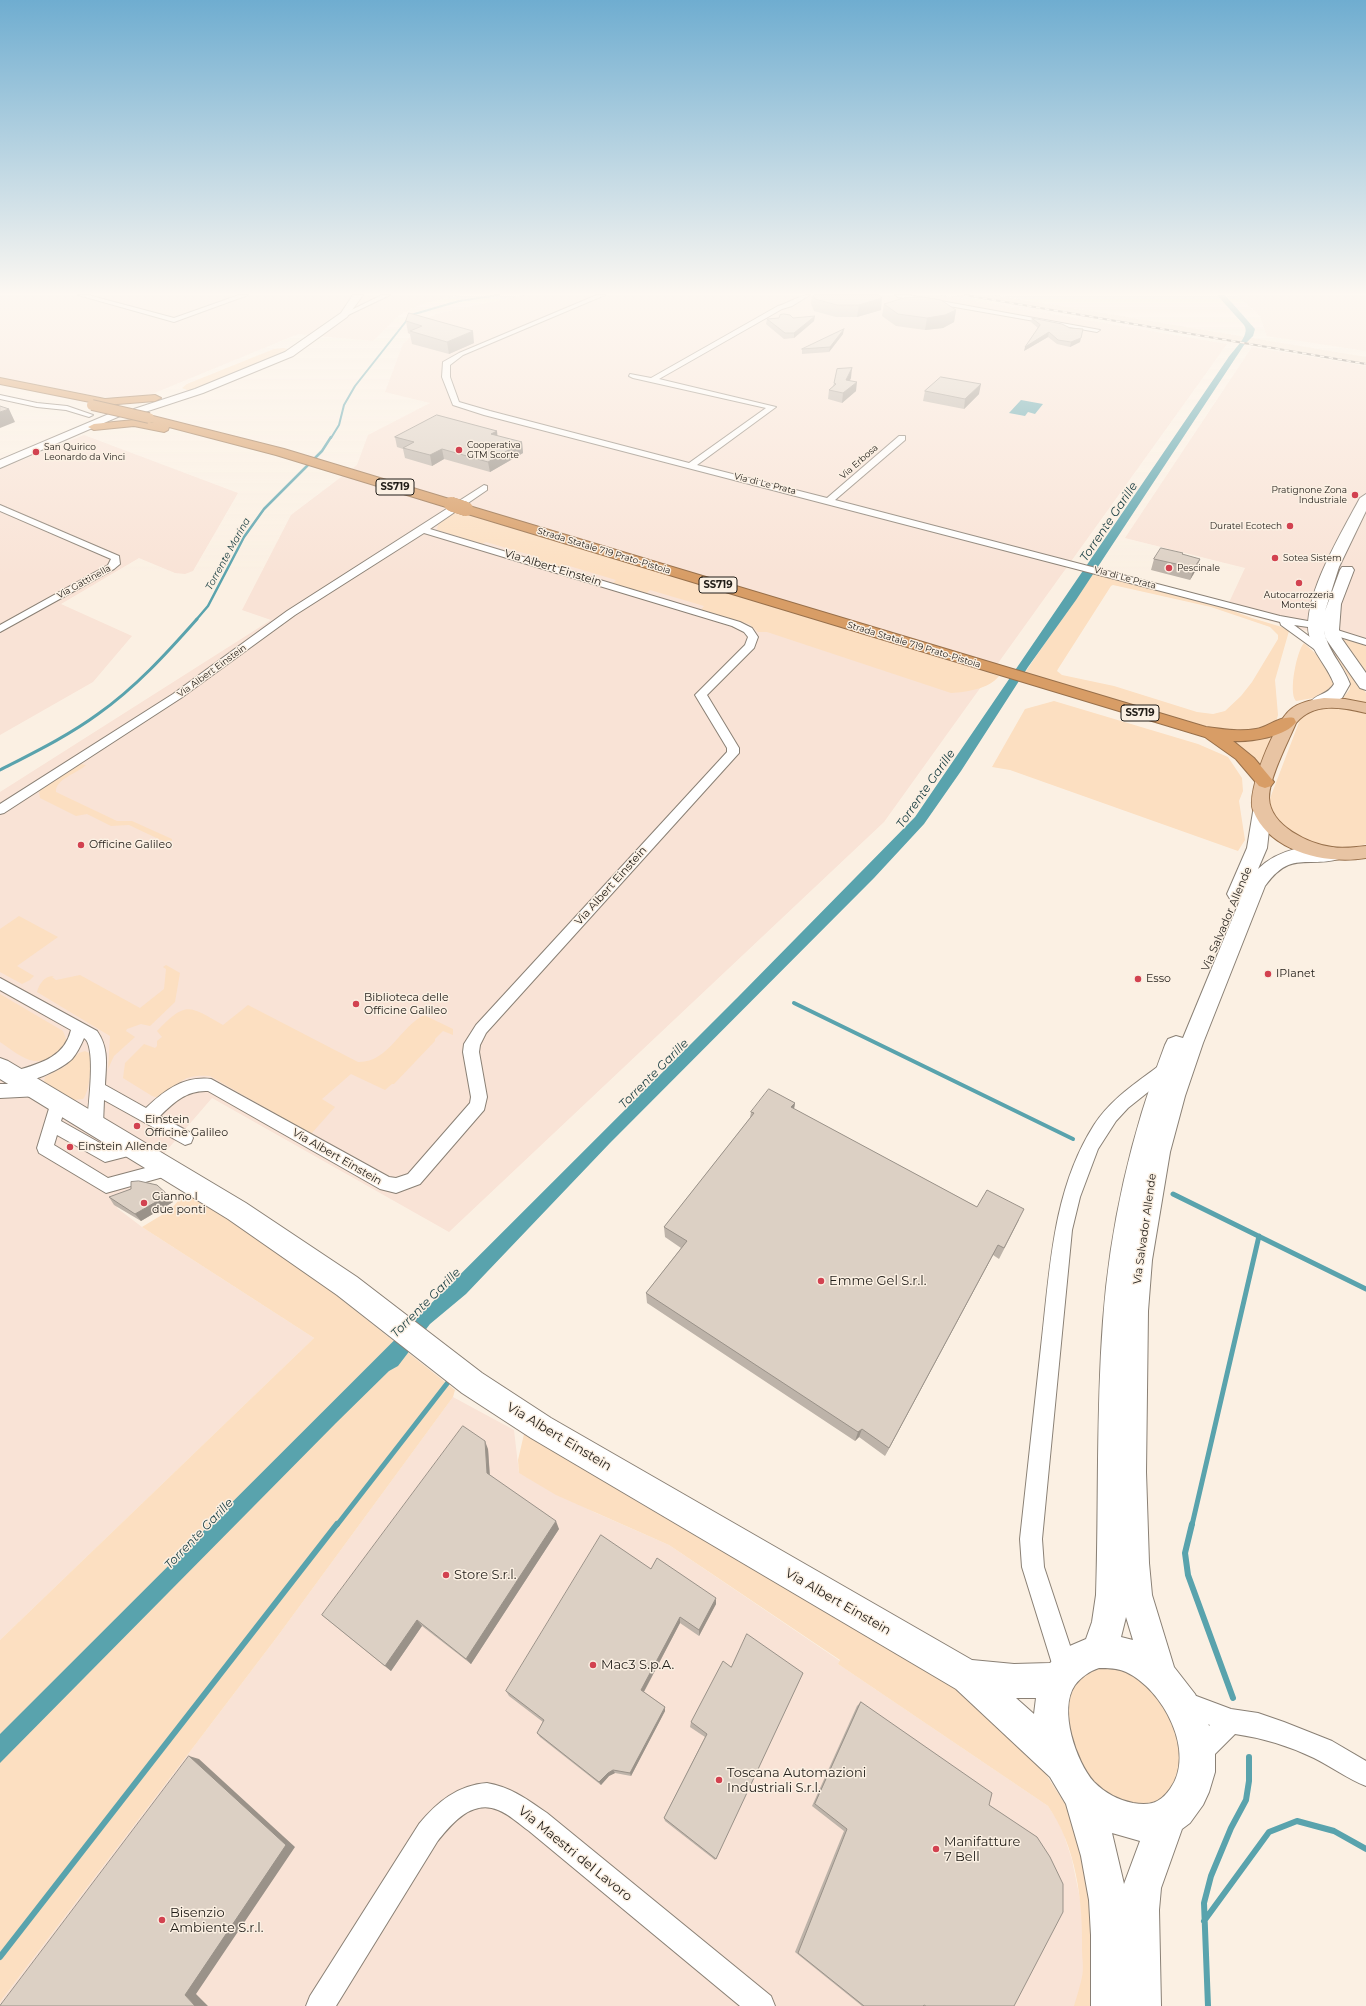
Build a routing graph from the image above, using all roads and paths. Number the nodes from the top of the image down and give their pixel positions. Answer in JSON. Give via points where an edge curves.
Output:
{"nodes":[{"id":1,"x":13,"y":389,"type":"edge"},
{"id":2,"x":38,"y":389,"type":"edge"},
{"id":3,"x":177,"y":389,"type":"edge"},
{"id":4,"x":181,"y":389,"type":"edge"},
{"id":5,"x":205,"y":389,"type":"edge"},
{"id":6,"x":450,"y":389,"type":"edge"},
{"id":7,"x":690,"y":389,"type":"edge"},
{"id":8,"x":0,"y":391,"type":"edge"},
{"id":9,"x":199,"y":391,"type":"junction"},
{"id":10,"x":0,"y":397,"type":"edge"},
{"id":11,"x":160,"y":400,"type":"junction"},
{"id":12,"x":90,"y":410,"type":"junction"},
{"id":13,"x":89,"y":428,"type":"junction"},
{"id":14,"x":902,"y":438,"type":"dead end"},
{"id":15,"x":278,"y":452,"type":"junction"},
{"id":16,"x":0,"y":464,"type":"edge"},
{"id":17,"x":690,"y":466,"type":"junction"},
{"id":18,"x":484,"y":488,"type":"dead end"},
{"id":19,"x":1366,"y":498,"type":"edge"},
{"id":20,"x":830,"y":501,"type":"junction"},
{"id":21,"x":0,"y":508,"type":"edge"},
{"id":22,"x":1366,"y":525,"type":"edge"},
{"id":23,"x":423,"y":530,"type":"junction"},
{"id":24,"x":1279,"y":619,"type":"junction"},
{"id":25,"x":1315,"y":625,"type":"junction"},
{"id":26,"x":0,"y":629,"type":"edge"},
{"id":27,"x":1331,"y":631,"type":"junction"},
{"id":28,"x":1366,"y":642,"type":"edge"},
{"id":29,"x":1327,"y":653,"type":"junction"},
{"id":30,"x":1366,"y":685,"type":"edge"},
{"id":31,"x":1318,"y":703,"type":"junction"},
{"id":32,"x":1366,"y":708,"type":"edge"},
{"id":33,"x":1288,"y":722,"type":"junction"},
{"id":34,"x":1204,"y":732,"type":"junction"},
{"id":35,"x":1264,"y":782,"type":"junction"},
{"id":36,"x":0,"y":810,"type":"edge"},
{"id":37,"x":1262,"y":812,"type":"junction"},
{"id":38,"x":1366,"y":852,"type":"edge"},
{"id":39,"x":1332,"y":854,"type":"junction"},
{"id":40,"x":0,"y":983,"type":"edge"},
{"id":41,"x":79,"y":1028,"type":"junction"},
{"id":42,"x":1166,"y":1069,"type":"junction"},
{"id":43,"x":6,"y":1078,"type":"edge"},
{"id":44,"x":97,"y":1088,"type":"junction"},
{"id":45,"x":50,"y":1106,"type":"junction"},
{"id":46,"x":148,"y":1117,"type":"junction"},
{"id":47,"x":95,"y":1124,"type":"junction"},
{"id":48,"x":185,"y":1138,"type":"dead end"},
{"id":49,"x":134,"y":1148,"type":"junction"},
{"id":50,"x":168,"y":1169,"type":"junction"},
{"id":51,"x":1099,"y":1651,"type":"junction"},
{"id":52,"x":1062,"y":1675,"type":"junction"},
{"id":53,"x":1160,"y":1676,"type":"junction"},
{"id":54,"x":968,"y":1677,"type":"junction"},
{"id":55,"x":1181,"y":1702,"type":"junction"},
{"id":56,"x":1231,"y":1721,"type":"junction"},
{"id":57,"x":1197,"y":1754,"type":"junction"},
{"id":58,"x":1366,"y":1774,"type":"edge"},
{"id":59,"x":1071,"y":1779,"type":"junction"},
{"id":60,"x":1168,"y":1818,"type":"junction"},
{"id":61,"x":320,"y":2006,"type":"edge"},
{"id":62,"x":761,"y":2006,"type":"edge"},
{"id":63,"x":1119,"y":2006,"type":"edge"}],
"edges":[{"from":1,"to":12,"type":"highway","name":"Strada Statale 719 Prato-Pistoia","number":"SS719"},
{"from":2,"to":11,"type":"highway","via":[[105,402]]},
{"from":3,"to":11,"type":"main road"},
{"from":4,"to":9,"type":"main road"},
{"from":5,"to":9,"type":"main road"},
{"from":6,"to":17,"type":"street","name":"Via di Le Prata","via":[[456,403],[479,411]]},
{"from":7,"to":17,"type":"street","via":[[772,407]]},
{"from":8,"to":12,"type":"highway"},
{"from":9,"to":11,"type":"main road"},
{"from":10,"to":12,"type":"street","via":[[37,405]]},
{"from":11,"to":13,"type":"main road"},
{"from":11,"to":15,"type":"highway","via":[[166,415],[224,432]]},
{"from":12,"to":13,"type":"main road"},
{"from":12,"to":15,"type":"highway","name":"Strada Statale 719 Prato-Pistoia","number":"SS719","bridge":true,"via":[[149,418]]},
{"from":13,"to":15,"type":"highway","via":[[117,424],[152,425]]},
{"from":13,"to":16,"type":"main road"},
{"from":14,"to":20,"type":"street","name":"Via Erbosa"},
{"from":15,"to":34,"type":"highway","name":"Strada Statale 719 Prato-Pistoia","number":"SS719","bridge":true},
{"from":17,"to":20,"type":"street","name":"Via di Le Prata"},
{"from":18,"to":23,"type":"street","name":"Via Albert Einstein"},
{"from":19,"to":25,"type":"main road","via":[[1320,598]]},
{"from":20,"to":24,"type":"street","name":"Via di Le Prata"},
{"from":21,"to":26,"type":"street","name":"Via Gattinella","via":[[116,558],[115,564],[111,567]]},
{"from":22,"to":27,"type":"main road","via":[[1332,610]]},
{"from":23,"to":36,"type":"street","name":"Via Albert Einstein","via":[[291,614],[177,696]]},
{"from":23,"to":46,"type":"street","name":"Via Albert Einstein","via":[[736,624],[748,630],[753,637],[750,646],[701,695],[733,748],[733,753],[481,1029],[472,1044],[471,1052],[479,1097],[478,1105],[414,1179],[396,1186],[386,1184],[211,1085],[201,1083],[171,1094]]},
{"from":24,"to":25,"type":"street","name":"Via di Le Prata"},
{"from":24,"to":29,"type":"street","name":"Via di Le Prata"},
{"from":25,"to":29,"type":"main road","name":"Via Salvador Allende","via":[[1317,637]]},
{"from":27,"to":28,"type":"street"},
{"from":27,"to":30,"type":"main road"},
{"from":29,"to":31,"type":"main road","name":"Via Salvador Allende","via":[[1339,671],[1342,684],[1336,695]]},
{"from":31,"to":32,"type":"main road","name":"Via Salvador Allende","via":[[1335,702]]},
{"from":31,"to":33,"type":"main road","name":"Via Salvador Allende","via":[[1294,713]]},
{"from":33,"to":34,"type":"highway","number":"SS719","via":[[1256,736]]},
{"from":33,"to":35,"type":"main road","name":"Via Salvador Allende"},
{"from":34,"to":35,"type":"highway","number":"SS719","via":[[1232,746],[1250,762]]},
{"from":35,"to":37,"type":"main road","name":"Via Salvador Allende","via":[[1259,798]]},
{"from":37,"to":39,"type":"main road","name":"Via Salvador Allende","via":[[1276,829],[1291,839]]},
{"from":37,"to":42,"type":"main road","name":"Via Salvador Allende","via":[[1257,848]]},
{"from":38,"to":39,"type":"main road","name":"Via Salvador Allende"},
{"from":39,"to":53,"type":"main road","name":"Via Salvador Allende","via":[[1307,853],[1291,856],[1267,870],[1256,885],[1183,1068],[1158,1152],[1139,1260],[1134,1311],[1131,1472],[1136,1596]]},
{"from":40,"to":41,"type":"street"},
{"from":41,"to":43,"type":"street","via":[[74,1046],[66,1056],[53,1065]]},
{"from":41,"to":44,"type":"street","via":[[92,1035],[99,1048]]},
{"from":42,"to":51,"type":"main road","name":"Via Salvador Allende","via":[[1139,1163],[1124,1253],[1115,1360],[1112,1595],[1108,1622]]},
{"from":42,"to":52,"type":"street","name":"Via Salvador Allende","via":[[1122,1104],[1109,1118],[1095,1140],[1073,1190],[1063,1230],[1031,1539],[1033,1567]]},
{"from":43,"to":45,"type":"main road","name":"Via Albert Einstein"},
{"from":44,"to":46,"type":"street"},
{"from":44,"to":47,"type":"street"},
{"from":45,"to":47,"type":"main road","name":"Via Albert Einstein"},
{"from":45,"to":49,"type":"street","name":"Via Albert Einstein","via":[[105,1155]]},
{"from":45,"to":50,"type":"street","via":[[45,1148],[106,1186]]},
{"from":46,"to":48,"type":"street"},
{"from":47,"to":49,"type":"main road","name":"Via Albert Einstein"},
{"from":49,"to":50,"type":"main road","name":"Via Albert Einstein"},
{"from":50,"to":54,"type":"main road","name":"Via Albert Einstein","via":[[347,1286],[472,1383],[547,1432]]},
{"from":51,"to":52,"type":"main road","name":"Via Salvador Allende","via":[[1083,1656]]},
{"from":51,"to":53,"type":"main road","name":"Via Salvador Allende","via":[[1136,1659]]},
{"from":52,"to":54,"type":"main road","name":"Via Albert Einstein","via":[[1035,1682]]},
{"from":52,"to":59,"type":"main road","name":"Via Salvador Allende","via":[[1054,1692],[1051,1722]]},
{"from":53,"to":55,"type":"main road","name":"Via Salvador Allende"},
{"from":54,"to":59,"type":"main road","name":"Via Albert Einstein"},
{"from":55,"to":56,"type":"street"},
{"from":55,"to":57,"type":"main road","name":"Via Salvador Allende","via":[[1189,1717]]},
{"from":56,"to":57,"type":"street"},
{"from":56,"to":58,"type":"street","via":[[1258,1725],[1284,1734],[1323,1750]]},
{"from":57,"to":60,"type":"main road","name":"Via Salvador Allende","via":[[1197,1772],[1193,1788],[1185,1801]]},
{"from":59,"to":60,"type":"main road","via":[[1098,1807],[1115,1817],[1146,1823]]},
{"from":59,"to":63,"type":"main road","name":"Via Salvador Allende","via":[[1094,1834],[1106,1891]]},
{"from":60,"to":63,"type":"main road","name":"Via Salvador Allende","via":[[1142,1888],[1140,1910]]},
{"from":61,"to":62,"type":"street","name":"Via Maestri del Lavoro","via":[[439,1818],[468,1798],[484,1795],[498,1797],[513,1804],[538,1822]]}]}
